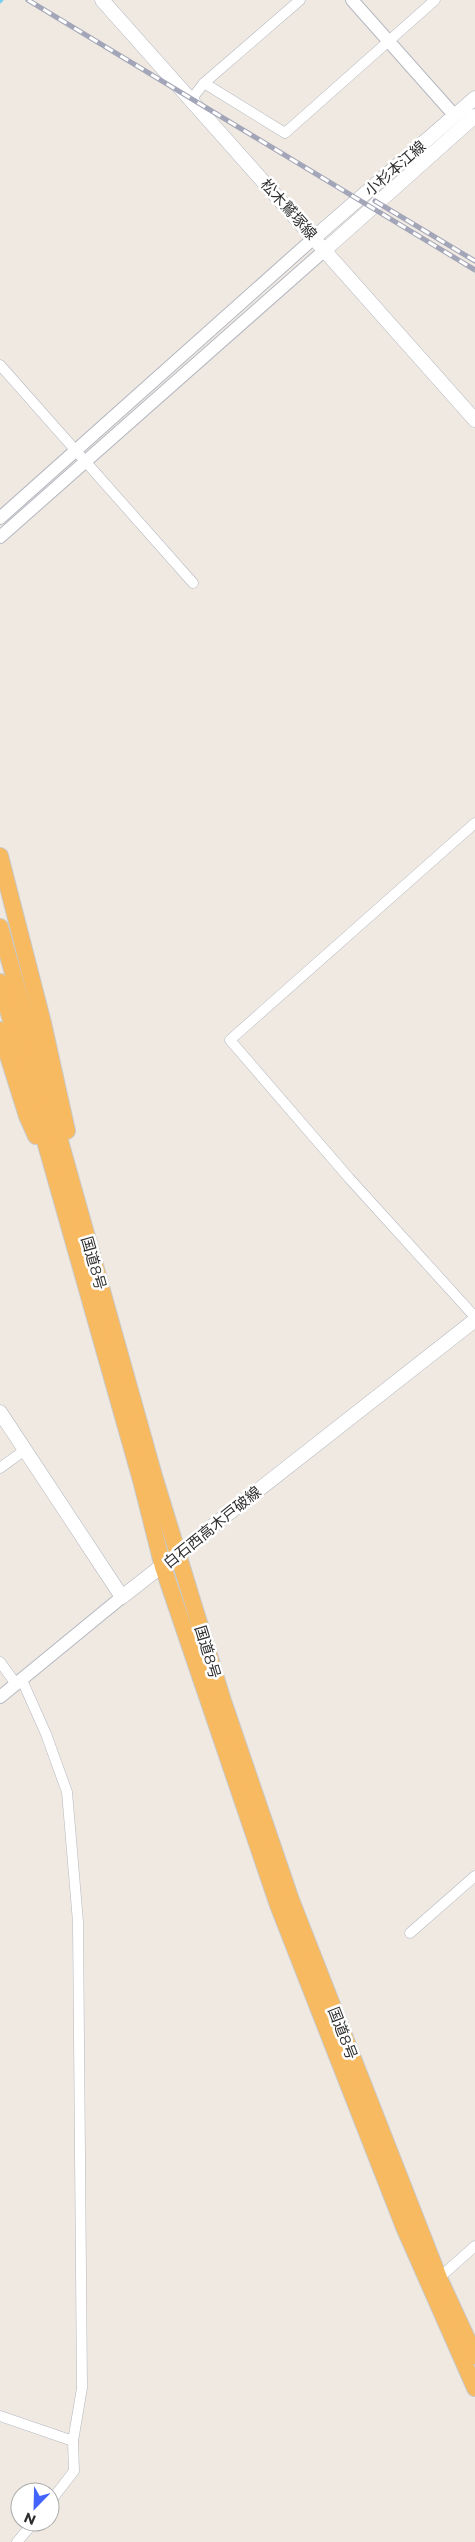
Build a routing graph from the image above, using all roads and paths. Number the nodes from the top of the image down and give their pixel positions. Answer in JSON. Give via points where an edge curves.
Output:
{"nodes":[{"id":1,"x":102,"y":0,"type":"edge"},
{"id":2,"x":300,"y":0,"type":"edge"},
{"id":3,"x":352,"y":0,"type":"edge"},
{"id":4,"x":435,"y":0,"type":"edge"},
{"id":5,"x":388,"y":41,"type":"junction"},
{"id":6,"x":204,"y":83,"type":"junction"},
{"id":7,"x":475,"y":98,"type":"edge"},
{"id":8,"x":190,"y":101,"type":"junction"},
{"id":9,"x":455,"y":116,"type":"junction"},
{"id":10,"x":475,"y":116,"type":"edge"},
{"id":11,"x":315,"y":237,"type":"junction"},
{"id":12,"x":326,"y":249,"type":"junction"},
{"id":13,"x":0,"y":365,"type":"edge"},
{"id":14,"x":475,"y":420,"type":"edge"},
{"id":15,"x":75,"y":451,"type":"junction"},
{"id":16,"x":85,"y":461,"type":"junction"},
{"id":17,"x":0,"y":518,"type":"edge"},
{"id":18,"x":0,"y":536,"type":"edge"},
{"id":19,"x":193,"y":583,"type":"dead end"},
{"id":20,"x":475,"y":823,"type":"edge"},
{"id":21,"x":0,"y":856,"type":"edge"},
{"id":22,"x":0,"y":927,"type":"edge"},
{"id":23,"x":0,"y":982,"type":"edge"},
{"id":24,"x":0,"y":1030,"type":"edge"},
{"id":25,"x":56,"y":1176,"type":"junction"},
{"id":26,"x":80,"y":1214,"type":"junction"},
{"id":27,"x":475,"y":1318,"type":"edge"},
{"id":28,"x":0,"y":1412,"type":"edge"},
{"id":29,"x":25,"y":1450,"type":"junction"},
{"id":30,"x":0,"y":1468,"type":"edge"},
{"id":31,"x":178,"y":1554,"type":"junction"},
{"id":32,"x":163,"y":1567,"type":"junction"},
{"id":33,"x":125,"y":1595,"type":"junction"},
{"id":34,"x":0,"y":1662,"type":"edge"},
{"id":35,"x":19,"y":1681,"type":"junction"},
{"id":36,"x":0,"y":1697,"type":"edge"},
{"id":37,"x":475,"y":1876,"type":"edge"},
{"id":38,"x":410,"y":1933,"type":"dead end"},
{"id":39,"x":475,"y":2246,"type":"edge"},
{"id":40,"x":439,"y":2278,"type":"junction"},
{"id":41,"x":475,"y":2356,"type":"edge"},
{"id":42,"x":475,"y":2388,"type":"edge"},
{"id":43,"x":0,"y":2416,"type":"edge"},
{"id":44,"x":74,"y":2441,"type":"junction"},
{"id":45,"x":60,"y":2489,"type":"edge"},
{"id":46,"x":26,"y":2532,"type":"edge"},
{"id":47,"x":17,"y":2542,"type":"edge"}],
"edges":[{"from":1,"to":8,"type":"main road","name":"松木鷲塚線"},
{"from":2,"to":6,"type":"street"},
{"from":3,"to":5,"type":"street"},
{"from":4,"to":5,"type":"street"},
{"from":5,"to":6,"type":"street","via":[[285,133]]},
{"from":5,"to":9,"type":"street"},
{"from":6,"to":8,"type":"street"},
{"from":7,"to":9,"type":"main road","name":"小杉本江線"},
{"from":8,"to":11,"type":"main road","name":"松木鷲塚線"},
{"from":9,"to":11,"type":"main road","name":"小杉本江線"},
{"from":10,"to":12,"type":"main road","name":"小杉本江線"},
{"from":11,"to":12,"type":"main road","name":"松木鷲塚線"},
{"from":11,"to":15,"type":"street"},
{"from":12,"to":14,"type":"main road","name":"松木鷲塚線"},
{"from":12,"to":16,"type":"street"},
{"from":13,"to":15,"type":"street"},
{"from":15,"to":16,"type":"street"},
{"from":15,"to":17,"type":"street"},
{"from":16,"to":18,"type":"street"},
{"from":16,"to":19,"type":"street"},
{"from":20,"to":27,"type":"street","via":[[230,1040]]},
{"from":21,"to":26,"type":"highway","via":[[63,1104]]},
{"from":22,"to":26,"type":"highway","name":"国道8号"},
{"from":23,"to":25,"type":"highway","name":"国道8号"},
{"from":24,"to":25,"type":"highway","via":[[27,1116]]},
{"from":25,"to":32,"type":"highway","name":"国道8号"},
{"from":26,"to":31,"type":"highway","name":"国道8号"},
{"from":27,"to":31,"type":"main road","name":"白石西高木戸破線"},
{"from":28,"to":29,"type":"main road"},
{"from":29,"to":30,"type":"street"},
{"from":29,"to":33,"type":"main road"},
{"from":31,"to":32,"type":"main road","name":"白石西高木戸破線"},
{"from":31,"to":40,"type":"highway","name":"国道8号","via":[[223,1701],[291,1900]]},
{"from":32,"to":33,"type":"main road","name":"白石西高木戸破線"},
{"from":32,"to":42,"type":"highway","name":"国道8号","via":[[278,1905],[404,2226]]},
{"from":33,"to":35,"type":"street"},
{"from":34,"to":35,"type":"street"},
{"from":35,"to":36,"type":"street"},
{"from":35,"to":44,"type":"street","via":[[46,1734],[66,1792],[78,1922],[82,2388]]},
{"from":37,"to":38,"type":"street"},
{"from":39,"to":40,"type":"street"},
{"from":40,"to":41,"type":"highway","name":"国道8号"},
{"from":43,"to":44,"type":"street"},
{"from":44,"to":45,"type":"street","via":[[74,2470]]},
{"from":46,"to":47,"type":"street"}]}
